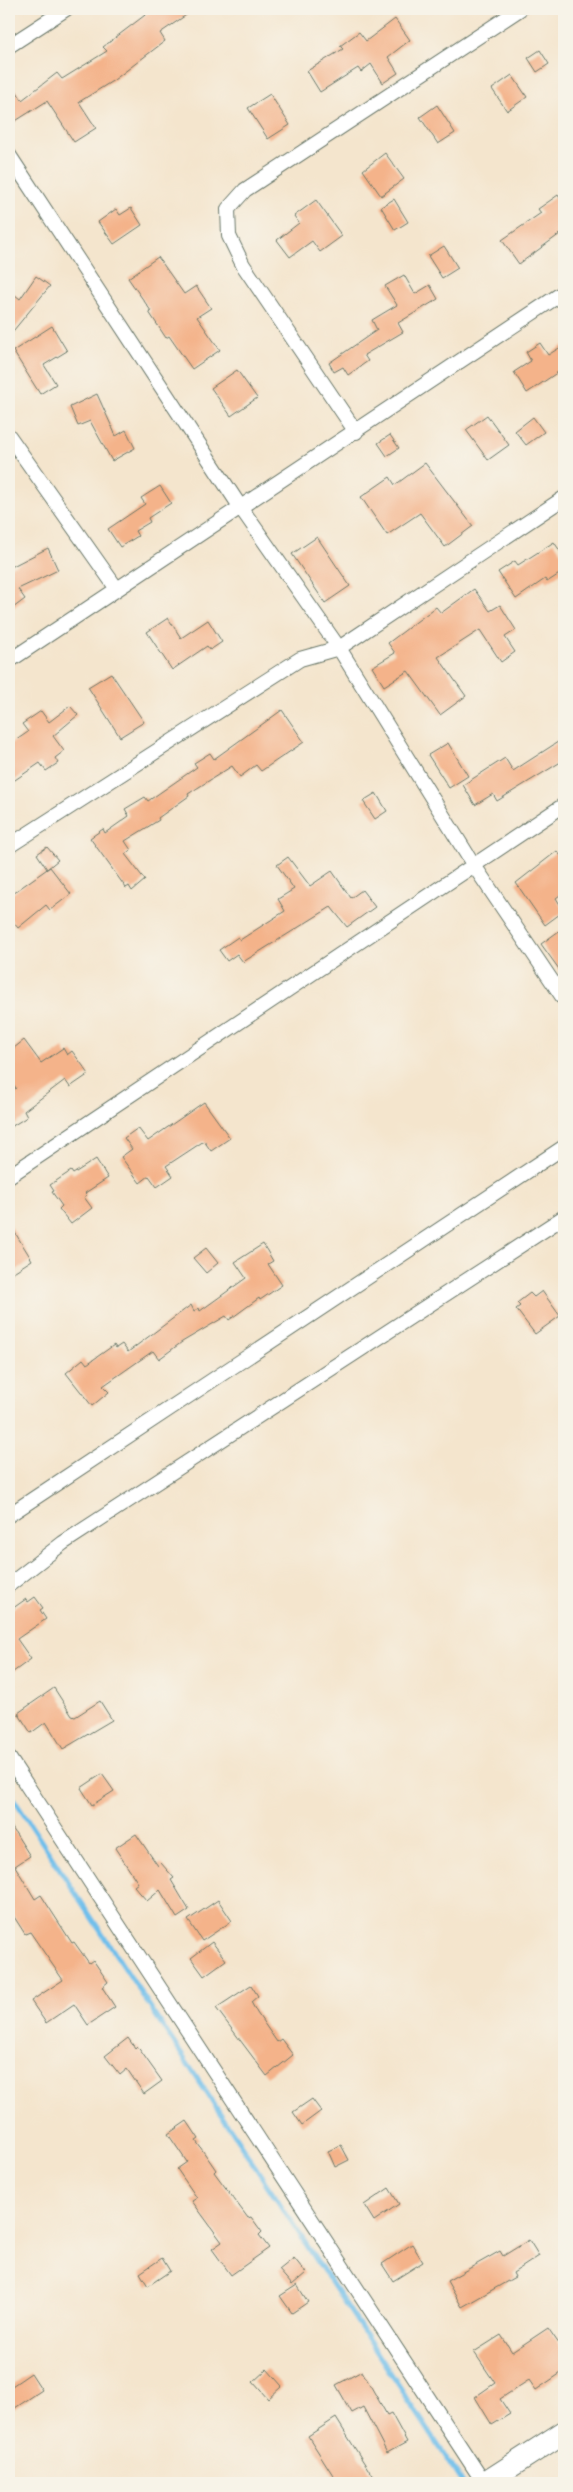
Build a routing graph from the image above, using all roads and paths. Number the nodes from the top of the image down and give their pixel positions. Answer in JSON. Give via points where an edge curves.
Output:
{"nodes":[{"id":1,"x":66,"y":9,"type":"edge"},
{"id":2,"x":520,"y":9,"type":"edge"},
{"id":3,"x":9,"y":46,"type":"edge"},
{"id":4,"x":9,"y":155,"type":"edge"},
{"id":5,"x":564,"y":292,"type":"edge"},
{"id":6,"x":356,"y":432,"type":"junction"},
{"id":7,"x":9,"y":436,"type":"edge"},
{"id":8,"x":564,"y":498,"type":"edge"},
{"id":9,"x":241,"y":508,"type":"junction"},
{"id":10,"x":117,"y":589,"type":"junction"},
{"id":11,"x":339,"y":648,"type":"junction"},
{"id":12,"x":9,"y":661,"type":"edge"},
{"id":13,"x":564,"y":805,"type":"edge"},
{"id":14,"x":9,"y":846,"type":"edge"},
{"id":15,"x":473,"y":864,"type":"junction"},
{"id":16,"x":564,"y":999,"type":"edge"},
{"id":17,"x":564,"y":1147,"type":"edge"},
{"id":18,"x":9,"y":1176,"type":"edge"},
{"id":19,"x":564,"y":1218,"type":"edge"},
{"id":20,"x":9,"y":1515,"type":"edge"},
{"id":21,"x":9,"y":1584,"type":"edge"},
{"id":22,"x":9,"y":1758,"type":"edge"},
{"id":23,"x":564,"y":2432,"type":"edge"},
{"id":24,"x":484,"y":2483,"type":"edge"}],
"edges":[{"from":1,"to":3,"type":"street"},
{"from":2,"to":6,"type":"street","via":[[245,190],[228,209],[229,236],[243,265]]},
{"from":4,"to":9,"type":"street"},
{"from":5,"to":6,"type":"street"},
{"from":6,"to":9,"type":"street"},
{"from":7,"to":10,"type":"street"},
{"from":8,"to":11,"type":"street"},
{"from":9,"to":10,"type":"street"},
{"from":9,"to":11,"type":"street"},
{"from":10,"to":12,"type":"street"},
{"from":11,"to":14,"type":"street","via":[[300,659]]},
{"from":11,"to":15,"type":"street"},
{"from":13,"to":15,"type":"street"},
{"from":15,"to":16,"type":"street"},
{"from":15,"to":18,"type":"street"},
{"from":17,"to":20,"type":"street"},
{"from":19,"to":21,"type":"street","via":[[62,1543]]},
{"from":22,"to":24,"type":"street"},
{"from":23,"to":24,"type":"main road"}]}
